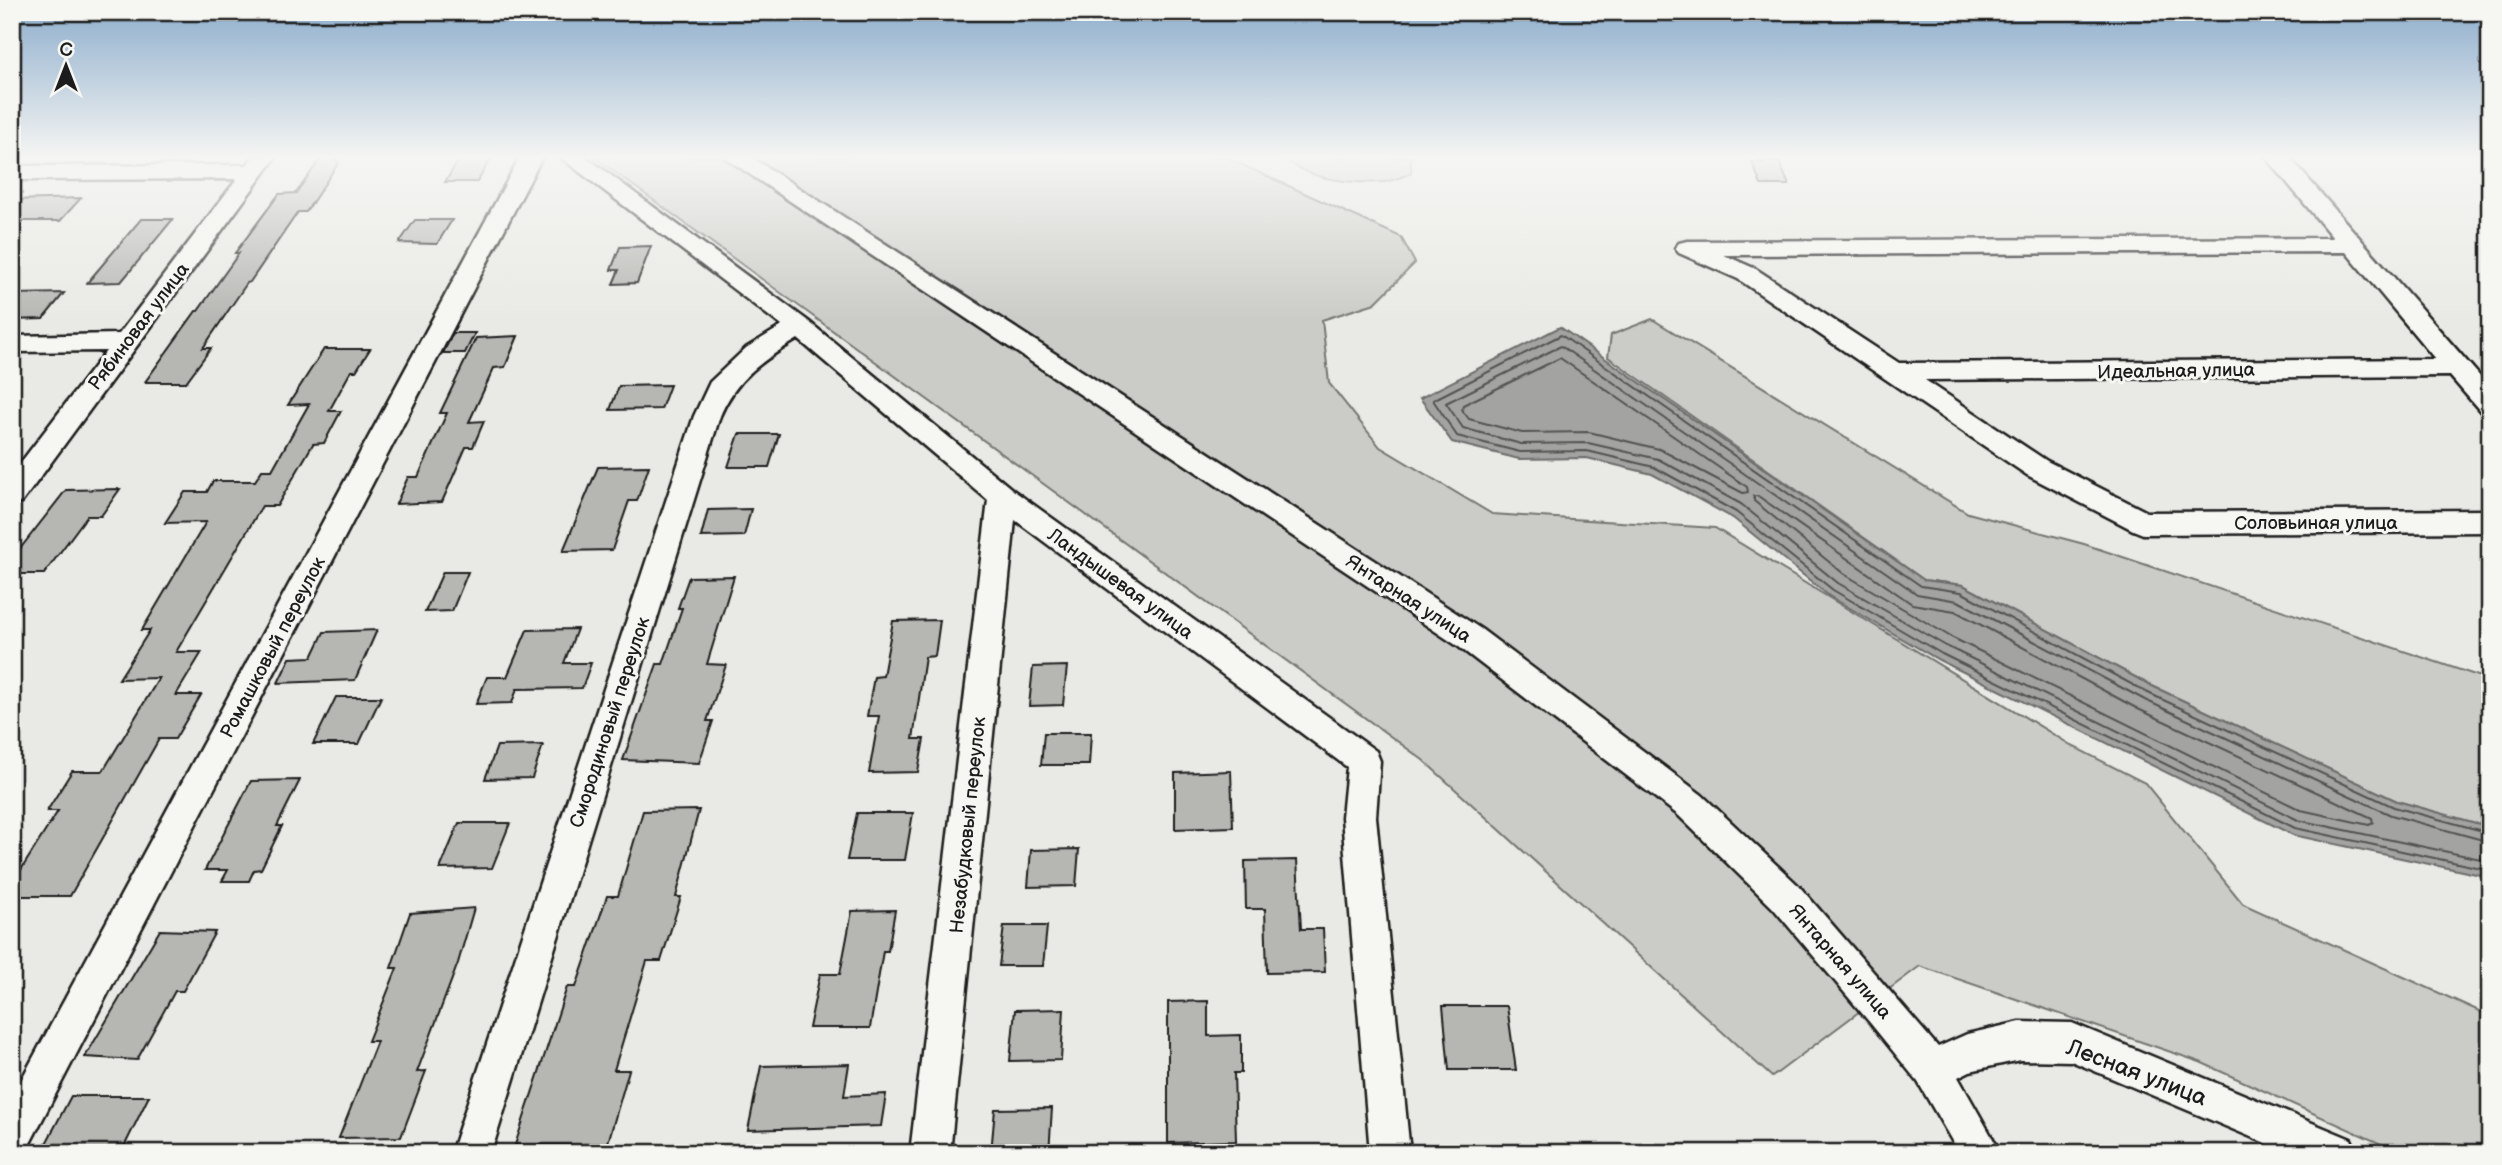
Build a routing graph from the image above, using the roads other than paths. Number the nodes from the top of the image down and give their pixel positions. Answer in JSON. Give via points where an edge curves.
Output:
{"nodes":[{"id":1,"x":225,"y":211,"type":"edge"},
{"id":2,"x":502,"y":211,"type":"edge"},
{"id":3,"x":644,"y":211,"type":"edge"},
{"id":4,"x":818,"y":211,"type":"edge"},
{"id":5,"x":2324,"y":211,"type":"edge"},
{"id":6,"x":2352,"y":244,"type":"junction"},
{"id":7,"x":799,"y":327,"type":"junction"},
{"id":8,"x":125,"y":342,"type":"junction"},
{"id":9,"x":12,"y":344,"type":"edge"},
{"id":10,"x":2456,"y":367,"type":"junction"},
{"id":11,"x":1896,"y":372,"type":"junction"},
{"id":12,"x":2490,"y":406,"type":"edge"},
{"id":13,"x":12,"y":495,"type":"edge"},
{"id":14,"x":1003,"y":497,"type":"junction"},
{"id":15,"x":2490,"y":522,"type":"edge"},
{"id":16,"x":1932,"y":1069,"type":"junction"},
{"id":17,"x":12,"y":1137,"type":"edge"},
{"id":18,"x":471,"y":1153,"type":"edge"},
{"id":19,"x":930,"y":1153,"type":"edge"},
{"id":20,"x":1390,"y":1153,"type":"edge"},
{"id":21,"x":1981,"y":1153,"type":"edge"},
{"id":22,"x":2337,"y":1153,"type":"edge"}],
"edges":[{"from":1,"to":8,"type":"street","name":"Рябиновая улица"},
{"from":2,"to":17,"type":"street","name":"Ромашковый переулок"},
{"from":3,"to":7,"type":"street","name":"Ландышевая улица"},
{"from":4,"to":16,"type":"street","name":"Янтарная улица","via":[[1470,638],[1690,805],[1786,897]]},
{"from":5,"to":6,"type":"street"},
{"from":6,"to":10,"type":"street"},
{"from":6,"to":11,"type":"street","via":[[1687,248],[1747,274]]},
{"from":7,"to":14,"type":"street","name":"Ландышевая улица"},
{"from":7,"to":18,"type":"street","name":"Смородиновый переулок","via":[[755,354],[719,388],[707,416]]},
{"from":8,"to":9,"type":"street"},
{"from":8,"to":13,"type":"street","name":"Рябиновая улица"},
{"from":10,"to":11,"type":"street","name":"Идеальная улица"},
{"from":10,"to":12,"type":"street"},
{"from":11,"to":15,"type":"street","name":"Соловьиная улица","via":[[2037,468],[2143,523]]},
{"from":14,"to":19,"type":"street","name":"Незабудковый переулок"},
{"from":14,"to":20,"type":"street","name":"Ландышевая улица","via":[[1364,761],[1359,817]]},
{"from":16,"to":21,"type":"street","name":"Янтарная улица"},
{"from":16,"to":22,"type":"street","name":"Лесная улица","via":[[1967,1053],[2020,1041],[2072,1042]]}]}
